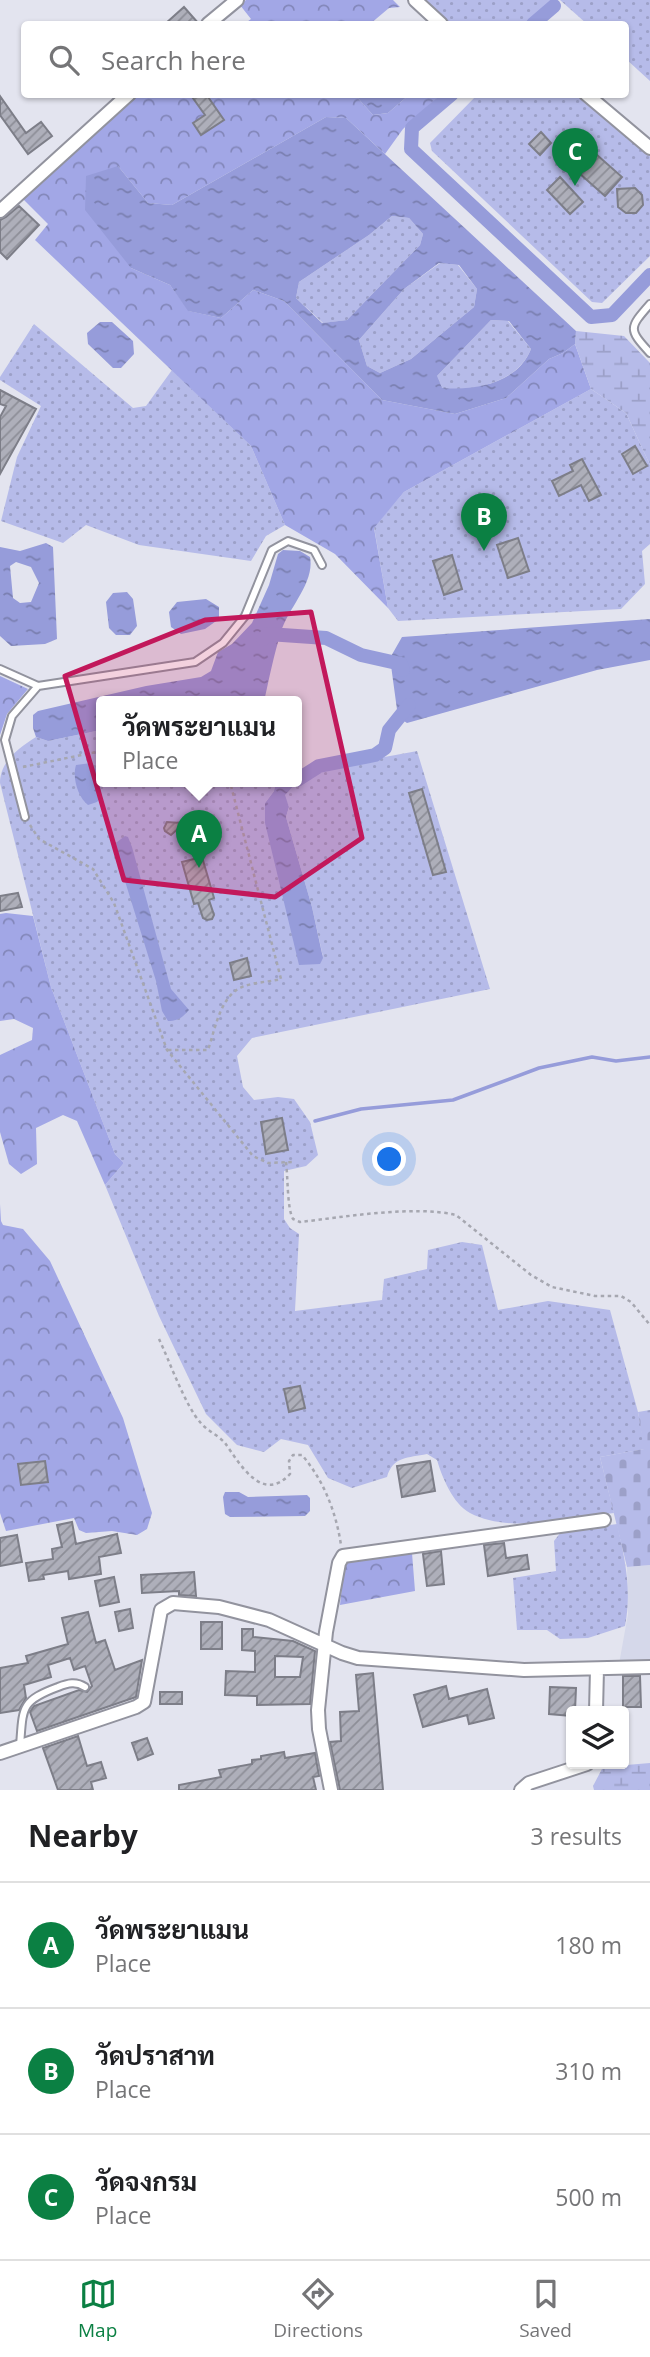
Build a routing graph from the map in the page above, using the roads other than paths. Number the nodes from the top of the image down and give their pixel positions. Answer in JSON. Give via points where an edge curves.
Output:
{"nodes":[{"id":1,"x":237,"y":0,"type":"edge"},
{"id":2,"x":415,"y":0,"type":"edge"},
{"id":3,"x":212,"y":21,"type":"edge"},
{"id":4,"x":438,"y":21,"type":"edge"},
{"id":5,"x":125,"y":98,"type":"edge"},
{"id":6,"x":591,"y":98,"type":"edge"},
{"id":7,"x":650,"y":148,"type":"edge"},
{"id":8,"x":0,"y":211,"type":"edge"},
{"id":9,"x":650,"y":304,"type":"edge"},
{"id":10,"x":650,"y":353,"type":"edge"},
{"id":11,"x":322,"y":565,"type":"dead end"},
{"id":12,"x":0,"y":668,"type":"edge"},
{"id":13,"x":38,"y":686,"type":"junction"},
{"id":14,"x":25,"y":817,"type":"road end"},
{"id":15,"x":604,"y":1520,"type":"dead end"},
{"id":16,"x":326,"y":1645,"type":"junction"},
{"id":17,"x":650,"y":1667,"type":"edge"},
{"id":18,"x":597,"y":1669,"type":"junction"},
{"id":19,"x":85,"y":1687,"type":"dead end"},
{"id":20,"x":596,"y":1706,"type":"edge"},
{"id":21,"x":20,"y":1748,"type":"junction"},
{"id":22,"x":0,"y":1754,"type":"edge"},
{"id":23,"x":572,"y":1769,"type":"edge"},
{"id":24,"x":331,"y":1790,"type":"edge"},
{"id":25,"x":521,"y":1790,"type":"edge"}],
"edges":[{"from":1,"to":3,"type":"street"},
{"from":2,"to":4,"type":"street"},
{"from":5,"to":8,"type":"street"},
{"from":6,"to":7,"type":"street"},
{"from":9,"to":10,"type":"lane","via":[[632,330]]},
{"from":11,"to":13,"type":"lane","via":[[314,551],[288,541],[272,550],[245,616],[223,643],[195,662]]},
{"from":12,"to":13,"type":"lane"},
{"from":13,"to":14,"type":"lane","via":[[12,716],[5,740]]},
{"from":15,"to":16,"type":"street","via":[[343,1556]]},
{"from":16,"to":18,"type":"street","via":[[358,1657],[524,1670]]},
{"from":16,"to":21,"type":"street","via":[[269,1620],[219,1607],[173,1603],[161,1611],[144,1702]]},
{"from":16,"to":24,"type":"street","via":[[317,1710]]},
{"from":17,"to":18,"type":"street"},
{"from":18,"to":20,"type":"street"},
{"from":19,"to":21,"type":"lane","via":[[68,1683],[29,1702],[23,1713]]},
{"from":21,"to":22,"type":"street"},
{"from":23,"to":25,"type":"street"}]}
